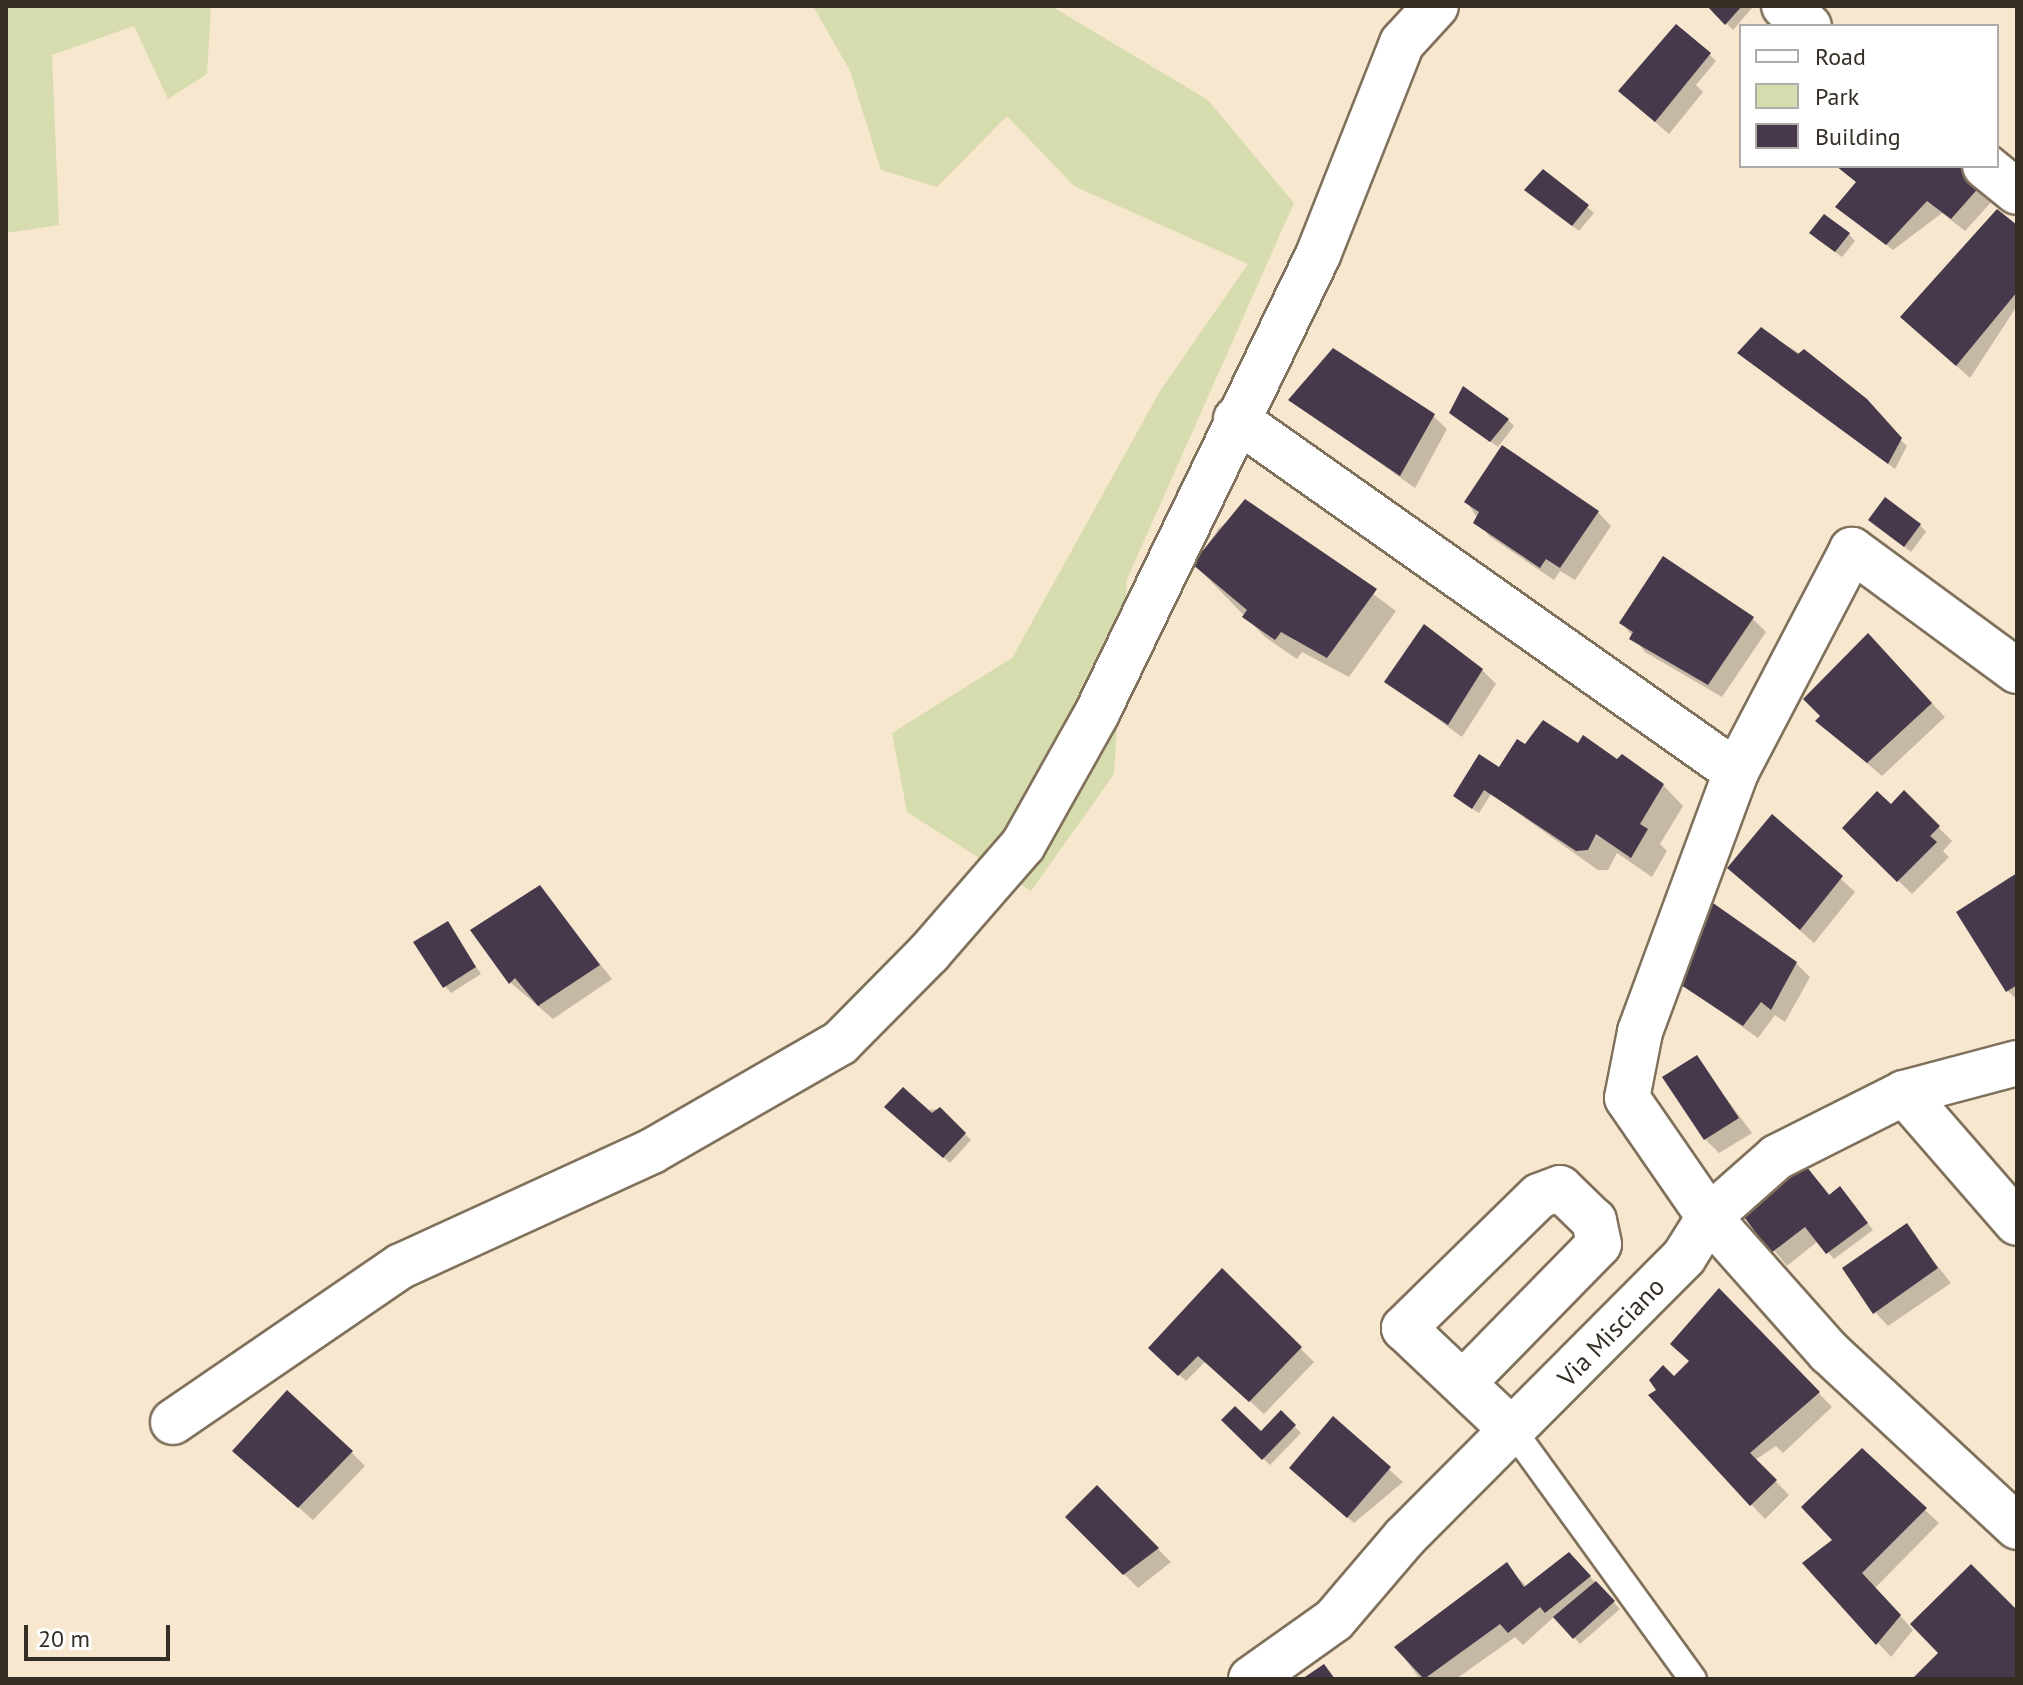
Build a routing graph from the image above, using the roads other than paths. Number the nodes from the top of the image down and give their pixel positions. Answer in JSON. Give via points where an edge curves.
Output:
{"nodes":[{"id":1,"x":1436,"y":6,"type":"edge"},
{"id":2,"x":1784,"y":6,"type":"edge"},
{"id":3,"x":1806,"y":24,"type":"edge"},
{"id":4,"x":1987,"y":168,"type":"edge"},
{"id":5,"x":2017,"y":192,"type":"edge"},
{"id":6,"x":1236,"y":419,"type":"junction"},
{"id":7,"x":2017,"y":671,"type":"edge"},
{"id":8,"x":1736,"y":772,"type":"junction"},
{"id":9,"x":2017,"y":1063,"type":"edge"},
{"id":10,"x":1904,"y":1093,"type":"junction"},
{"id":11,"x":1709,"y":1217,"type":"junction"},
{"id":12,"x":2017,"y":1223,"type":"edge"},
{"id":13,"x":1463,"y":1383,"type":"junction"},
{"id":14,"x":173,"y":1422,"type":"dead end"},
{"id":15,"x":1514,"y":1432,"type":"junction"},
{"id":16,"x":2017,"y":1527,"type":"edge"},
{"id":17,"x":1251,"y":1679,"type":"edge"},
{"id":18,"x":1693,"y":1679,"type":"edge"}],
"edges":[{"from":1,"to":6,"type":"street","via":[[1402,43],[1318,255]]},
{"from":2,"to":3,"type":"street"},
{"from":4,"to":5,"type":"street"},
{"from":6,"to":8,"type":"street"},
{"from":6,"to":14,"type":"street","via":[[1097,713],[1023,845],[840,1043],[652,1151],[401,1266]]},
{"from":7,"to":8,"type":"street","via":[[1852,550]]},
{"from":8,"to":11,"type":"street","via":[[1640,1032],[1627,1098]]},
{"from":9,"to":10,"type":"street","name":"Via Misciano"},
{"from":10,"to":11,"type":"street","name":"Via Misciano","via":[[1777,1157]]},
{"from":10,"to":12,"type":"street"},
{"from":11,"to":15,"type":"street","name":"Via Misciano","via":[[1684,1257]]},
{"from":11,"to":16,"type":"street","via":[[1829,1352]]},
{"from":13,"to":13,"type":"street","via":[[1404,1328],[1539,1196],[1560,1188],[1594,1221],[1599,1244]]},
{"from":13,"to":15,"type":"street"},
{"from":15,"to":17,"type":"street","name":"Via Misciano","via":[[1405,1537],[1334,1620]]},
{"from":15,"to":18,"type":"lane"}]}
